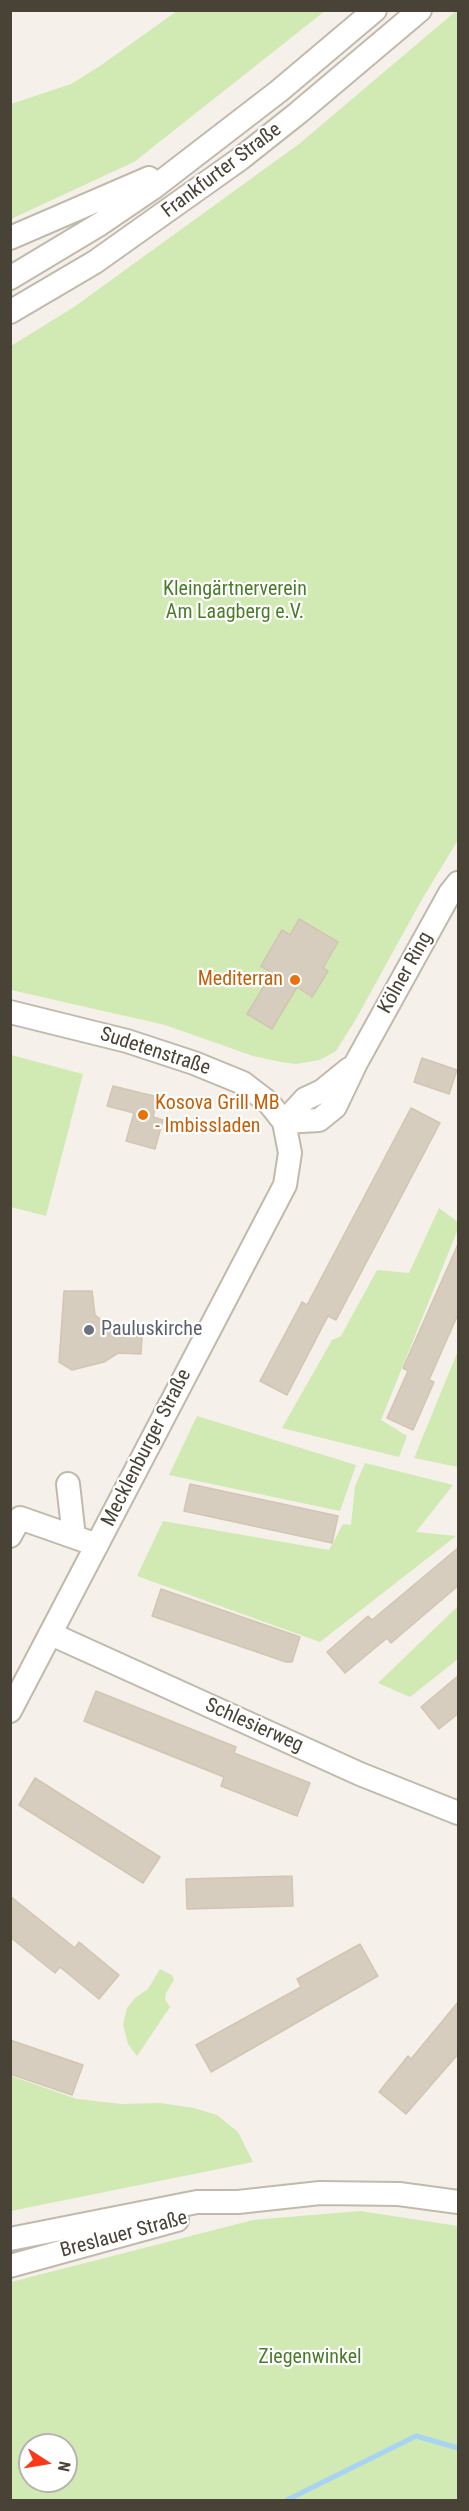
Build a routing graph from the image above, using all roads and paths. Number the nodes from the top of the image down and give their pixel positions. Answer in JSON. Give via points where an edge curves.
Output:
{"nodes":[{"id":1,"x":375,"y":10,"type":"edge"},
{"id":2,"x":420,"y":10,"type":"edge"},
{"id":3,"x":204,"y":150,"type":"junction"},
{"id":4,"x":10,"y":238,"type":"edge"},
{"id":5,"x":10,"y":278,"type":"edge"},
{"id":6,"x":10,"y":312,"type":"edge"},
{"id":7,"x":459,"y":883,"type":"edge"},
{"id":8,"x":10,"y":1012,"type":"edge"},
{"id":9,"x":284,"y":1122,"type":"junction"},
{"id":10,"x":68,"y":1484,"type":"dead end"},
{"id":11,"x":10,"y":1536,"type":"edge"},
{"id":12,"x":74,"y":1537,"type":"junction"},
{"id":13,"x":97,"y":1545,"type":"junction"},
{"id":14,"x":51,"y":1634,"type":"junction"},
{"id":15,"x":10,"y":1711,"type":"edge"},
{"id":16,"x":459,"y":1813,"type":"edge"},
{"id":17,"x":238,"y":2202,"type":"junction"},
{"id":18,"x":459,"y":2202,"type":"edge"},
{"id":19,"x":10,"y":2240,"type":"edge"},
{"id":20,"x":10,"y":2266,"type":"edge"}],
"edges":[{"from":1,"to":3,"type":"street","name":"Frankfurter Straße"},
{"from":2,"to":6,"type":"street","name":"Frankfurter Straße","via":[[240,159],[96,262]]},
{"from":3,"to":4,"type":"street","via":[[139,183]]},
{"from":3,"to":5,"type":"street","name":"Frankfurter Straße","via":[[100,224]]},
{"from":7,"to":9,"type":"street","name":"Kölner Ring","via":[[356,1063],[306,1099]]},
{"from":8,"to":9,"type":"street","name":"Sudetenstraße","via":[[127,1041],[227,1076],[256,1092]]},
{"from":9,"to":13,"type":"street","name":"Mecklenburger Straße","via":[[290,1153],[285,1185]]},
{"from":10,"to":12,"type":"street"},
{"from":11,"to":12,"type":"street","name":"Mecklenburger Straße","via":[[20,1518]]},
{"from":12,"to":13,"type":"street","name":"Mecklenburger Straße"},
{"from":13,"to":14,"type":"street","name":"Mecklenburger Straße"},
{"from":14,"to":15,"type":"street","name":"Mecklenburger Straße"},
{"from":14,"to":16,"type":"street","name":"Schlesierweg","via":[[360,1774]]},
{"from":17,"to":18,"type":"street","name":"Breslauer Straße","via":[[320,2193],[399,2194]]},
{"from":17,"to":19,"type":"street","name":"Breslauer Straße","via":[[197,2202]]},
{"from":17,"to":20,"type":"street","name":"Breslauer Straße"}]}
